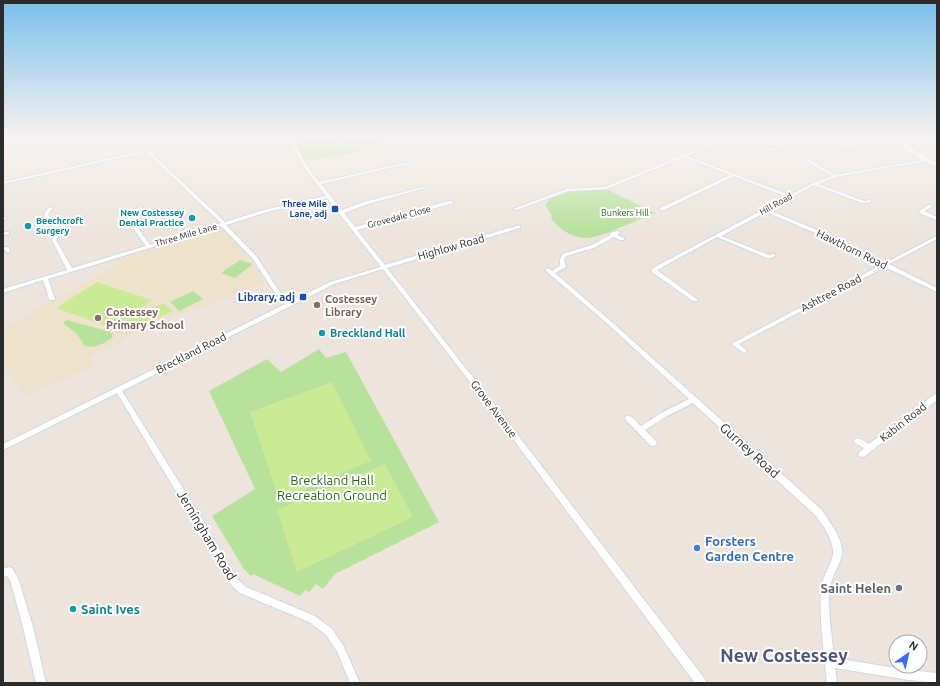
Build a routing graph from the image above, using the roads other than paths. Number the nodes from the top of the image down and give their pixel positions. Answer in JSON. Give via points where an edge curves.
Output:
{"nodes":[{"id":1,"x":64,"y":169,"type":"edge"},
{"id":2,"x":166,"y":169,"type":"edge"},
{"id":3,"x":308,"y":169,"type":"edge"},
{"id":4,"x":381,"y":169,"type":"edge"},
{"id":5,"x":652,"y":169,"type":"edge"},
{"id":6,"x":718,"y":169,"type":"edge"},
{"id":7,"x":823,"y":169,"type":"edge"},
{"id":8,"x":875,"y":169,"type":"edge"},
{"id":9,"x":733,"y":175,"type":"junction"},
{"id":10,"x":835,"y":176,"type":"junction"},
{"id":11,"x":3,"y":183,"type":"edge"},
{"id":12,"x":319,"y":183,"type":"junction"},
{"id":13,"x":814,"y":184,"type":"junction"},
{"id":14,"x":423,"y":188,"type":"dead end"},
{"id":15,"x":329,"y":196,"type":"junction"},
{"id":16,"x":789,"y":196,"type":"junction"},
{"id":17,"x":869,"y":201,"type":"dead end"},
{"id":18,"x":451,"y":202,"type":"dead end"},
{"id":19,"x":931,"y":206,"type":"dead end"},
{"id":20,"x":51,"y":208,"type":"dead end"},
{"id":21,"x":141,"y":208,"type":"dead end"},
{"id":22,"x":515,"y":208,"type":"dead end"},
{"id":23,"x":662,"y":209,"type":"dead end"},
{"id":24,"x":766,"y":210,"type":"junction"},
{"id":25,"x":341,"y":212,"type":"junction"},
{"id":26,"x":937,"y":219,"type":"edge"},
{"id":27,"x":72,"y":220,"type":"junction"},
{"id":28,"x":78,"y":220,"type":"dead end"},
{"id":29,"x":224,"y":224,"type":"junction"},
{"id":30,"x":518,"y":227,"type":"dead end"},
{"id":31,"x":354,"y":229,"type":"junction"},
{"id":32,"x":618,"y":232,"type":"dead end"},
{"id":33,"x":612,"y":234,"type":"junction"},
{"id":34,"x":718,"y":236,"type":"junction"},
{"id":35,"x":937,"y":237,"type":"edge"},
{"id":36,"x":622,"y":239,"type":"dead end"},
{"id":37,"x":148,"y":246,"type":"junction"},
{"id":38,"x":773,"y":255,"type":"dead end"},
{"id":39,"x":653,"y":264,"type":"dead end"},
{"id":40,"x":885,"y":265,"type":"junction"},
{"id":41,"x":383,"y":267,"type":"junction"},
{"id":42,"x":656,"y":269,"type":"junction"},
{"id":43,"x":70,"y":270,"type":"junction"},
{"id":44,"x":44,"y":278,"type":"junction"},
{"id":45,"x":937,"y":290,"type":"edge"},
{"id":46,"x":3,"y":291,"type":"edge"},
{"id":47,"x":52,"y":299,"type":"dead end"},
{"id":48,"x":691,"y":299,"type":"dead end"},
{"id":49,"x":288,"y":304,"type":"junction"},
{"id":50,"x":744,"y":351,"type":"dead end"},
{"id":51,"x":118,"y":390,"type":"junction"},
{"id":52,"x":937,"y":396,"type":"edge"},
{"id":53,"x":694,"y":399,"type":"junction"},
{"id":54,"x":628,"y":418,"type":"dead end"},
{"id":55,"x":640,"y":430,"type":"junction"},
{"id":56,"x":858,"y":441,"type":"dead end"},
{"id":57,"x":653,"y":443,"type":"dead end"},
{"id":58,"x":3,"y":447,"type":"edge"},
{"id":59,"x":869,"y":448,"type":"junction"},
{"id":60,"x":862,"y":454,"type":"dead end"},
{"id":61,"x":3,"y":573,"type":"edge"},
{"id":62,"x":830,"y":662,"type":"junction"},
{"id":63,"x":937,"y":678,"type":"edge"},
{"id":64,"x":41,"y":683,"type":"edge"},
{"id":65,"x":355,"y":683,"type":"edge"},
{"id":66,"x":701,"y":683,"type":"edge"},
{"id":67,"x":832,"y":683,"type":"edge"}],
"edges":[{"from":1,"to":11,"type":"street"},
{"from":2,"to":29,"type":"street"},
{"from":3,"to":12,"type":"street","name":"Grove Avenue"},
{"from":4,"to":12,"type":"street"},
{"from":5,"to":22,"type":"street","via":[[606,188],[563,191]]},
{"from":6,"to":9,"type":"street"},
{"from":7,"to":10,"type":"street"},
{"from":8,"to":10,"type":"street","name":"Hill Road"},
{"from":9,"to":16,"type":"street"},
{"from":9,"to":23,"type":"street"},
{"from":10,"to":13,"type":"street","name":"Hill Road"},
{"from":12,"to":15,"type":"street","name":"Grove Avenue"},
{"from":13,"to":16,"type":"street","name":"Hill Road"},
{"from":13,"to":17,"type":"street","via":[[862,204]]},
{"from":14,"to":25,"type":"street"},
{"from":15,"to":25,"type":"street","name":"Grove Avenue"},
{"from":15,"to":29,"type":"street","name":"Three Mile Lane"},
{"from":16,"to":24,"type":"street","name":"Hill Road"},
{"from":18,"to":31,"type":"street","name":"Grovedale Close","via":[[445,206]]},
{"from":19,"to":26,"type":"street","via":[[921,211]]},
{"from":20,"to":27,"type":"street","via":[[46,214],[48,219]]},
{"from":21,"to":37,"type":"street","via":[[126,213],[129,216],[126,224],[134,226]]},
{"from":24,"to":34,"type":"street","name":"Hill Road"},
{"from":24,"to":40,"type":"street","name":"Hawthorn Road"},
{"from":25,"to":31,"type":"street","name":"Grove Avenue"},
{"from":27,"to":28,"type":"street"},
{"from":27,"to":43,"type":"street","via":[[58,232],[54,240]]},
{"from":29,"to":37,"type":"street","name":"Three Mile Lane"},
{"from":29,"to":49,"type":"street","via":[[256,258],[275,289]]},
{"from":30,"to":41,"type":"street","name":"Highlow Road"},
{"from":31,"to":41,"type":"street","name":"Grove Avenue"},
{"from":32,"to":33,"type":"street"},
{"from":33,"to":36,"type":"street"},
{"from":33,"to":53,"type":"street","name":"Gurney Road","via":[[594,246],[564,255],[564,268],[550,271]]},
{"from":34,"to":38,"type":"street","via":[[769,257]]},
{"from":34,"to":42,"type":"street","name":"Hill Road"},
{"from":35,"to":40,"type":"street","name":"Ashtree Road"},
{"from":37,"to":43,"type":"street","name":"Three Mile Lane"},
{"from":39,"to":42,"type":"street"},
{"from":40,"to":45,"type":"street","name":"Hawthorn Road"},
{"from":40,"to":50,"type":"street","name":"Ashtree Road","via":[[735,344]]},
{"from":41,"to":49,"type":"street","name":"Breckland Road","via":[[332,283]]},
{"from":41,"to":66,"type":"street","name":"Grove Avenue","via":[[534,460]]},
{"from":42,"to":48,"type":"street"},
{"from":43,"to":44,"type":"street","name":"Three Mile Lane"},
{"from":44,"to":46,"type":"street","name":"Three Mile Lane"},
{"from":44,"to":47,"type":"street"},
{"from":49,"to":51,"type":"street","name":"Breckland Road"},
{"from":51,"to":58,"type":"street","name":"Breckland Road"},
{"from":51,"to":65,"type":"street","name":"Jerningham Road","via":[[234,582],[243,590],[312,619],[329,632],[340,648]]},
{"from":52,"to":59,"type":"street","name":"Kabin Road"},
{"from":53,"to":55,"type":"street"},
{"from":53,"to":62,"type":"street","name":"Gurney Road","via":[[819,513],[831,530],[838,553],[826,586],[824,616]]},
{"from":54,"to":55,"type":"street"},
{"from":55,"to":57,"type":"street"},
{"from":56,"to":59,"type":"street","name":"Kabin Road"},
{"from":59,"to":60,"type":"street","name":"Kabin Road"},
{"from":61,"to":64,"type":"street","via":[[9,571],[14,578]]},
{"from":62,"to":63,"type":"street"},
{"from":62,"to":67,"type":"street","name":"Gurney Road"}]}
